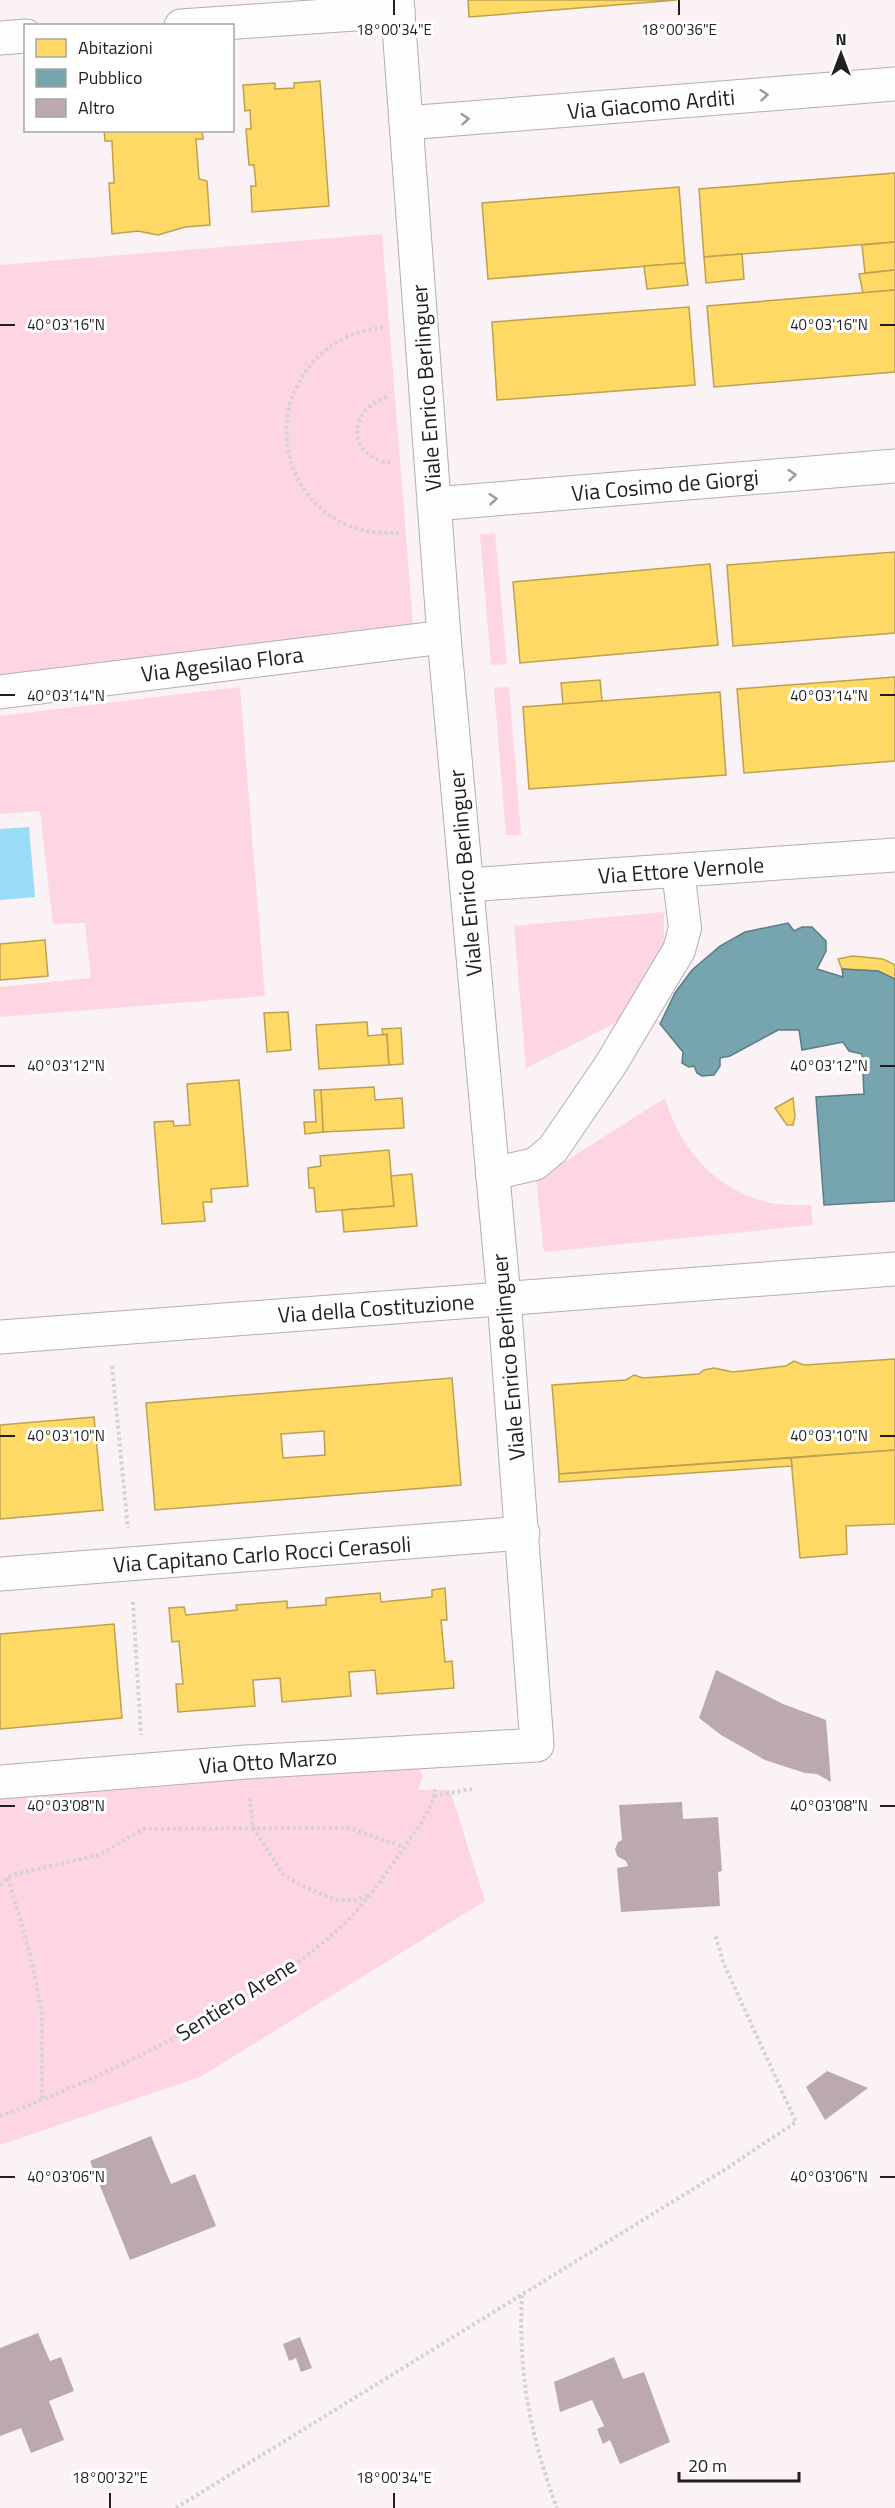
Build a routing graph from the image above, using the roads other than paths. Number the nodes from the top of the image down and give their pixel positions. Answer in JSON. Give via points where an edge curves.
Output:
{"nodes":[{"id":1,"x":398,"y":5,"type":"edge"},
{"id":2,"x":202,"y":24,"type":"edge"},
{"id":3,"x":24,"y":36,"type":"edge"},
{"id":4,"x":0,"y":38,"type":"edge"},
{"id":5,"x":895,"y":84,"type":"edge"},
{"id":6,"x":406,"y":123,"type":"junction"},
{"id":7,"x":895,"y":466,"type":"edge"},
{"id":8,"x":434,"y":504,"type":"junction"},
{"id":9,"x":444,"y":637,"type":"junction"},
{"id":10,"x":0,"y":692,"type":"edge"},
{"id":11,"x":895,"y":855,"type":"edge"},
{"id":12,"x":678,"y":870,"type":"junction"},
{"id":13,"x":467,"y":885,"type":"junction"},
{"id":14,"x":492,"y":1174,"type":"junction"},
{"id":15,"x":895,"y":1269,"type":"edge"},
{"id":16,"x":504,"y":1298,"type":"junction"},
{"id":17,"x":0,"y":1337,"type":"edge"},
{"id":18,"x":523,"y":1533,"type":"junction"},
{"id":19,"x":0,"y":1574,"type":"edge"},
{"id":20,"x":537,"y":1745,"type":"joint"},
{"id":21,"x":0,"y":1782,"type":"edge"}],
"edges":[{"from":1,"to":2,"type":"street"},
{"from":1,"to":6,"type":"street","name":"Viale Enrico Berlinguer"},
{"from":3,"to":4,"type":"street"},
{"from":6,"to":5,"type":"street","name":"Via Giacomo Arditi","one_way":true},
{"from":6,"to":8,"type":"street","name":"Viale Enrico Berlinguer"},
{"from":8,"to":7,"type":"street","name":"Via Cosimo de Giorgi","one_way":true},
{"from":8,"to":9,"type":"street","name":"Viale Enrico Berlinguer"},
{"from":9,"to":10,"type":"street","name":"Via Agesilao Flora"},
{"from":9,"to":13,"type":"street","name":"Viale Enrico Berlinguer"},
{"from":11,"to":12,"type":"street","name":"Via Ettore Vernole"},
{"from":12,"to":13,"type":"street","name":"Via Ettore Vernole"},
{"from":12,"to":14,"type":"street","via":[[686,928],[679,950],[611,1064],[553,1149],[535,1164]]},
{"from":13,"to":14,"type":"street","name":"Viale Enrico Berlinguer"},
{"from":14,"to":16,"type":"street","name":"Viale Enrico Berlinguer"},
{"from":15,"to":16,"type":"street","name":"Via della Costituzione"},
{"from":16,"to":17,"type":"street","name":"Via della Costituzione"},
{"from":16,"to":18,"type":"street","name":"Viale Enrico Berlinguer"},
{"from":18,"to":19,"type":"street","name":"Via Capitano Carlo Rocci Cerasoli"},
{"from":18,"to":20,"type":"street","name":"Viale Enrico Berlinguer"},
{"from":20,"to":21,"type":"street","name":"Via Otto Marzo","via":[[246,1762]]}]}
